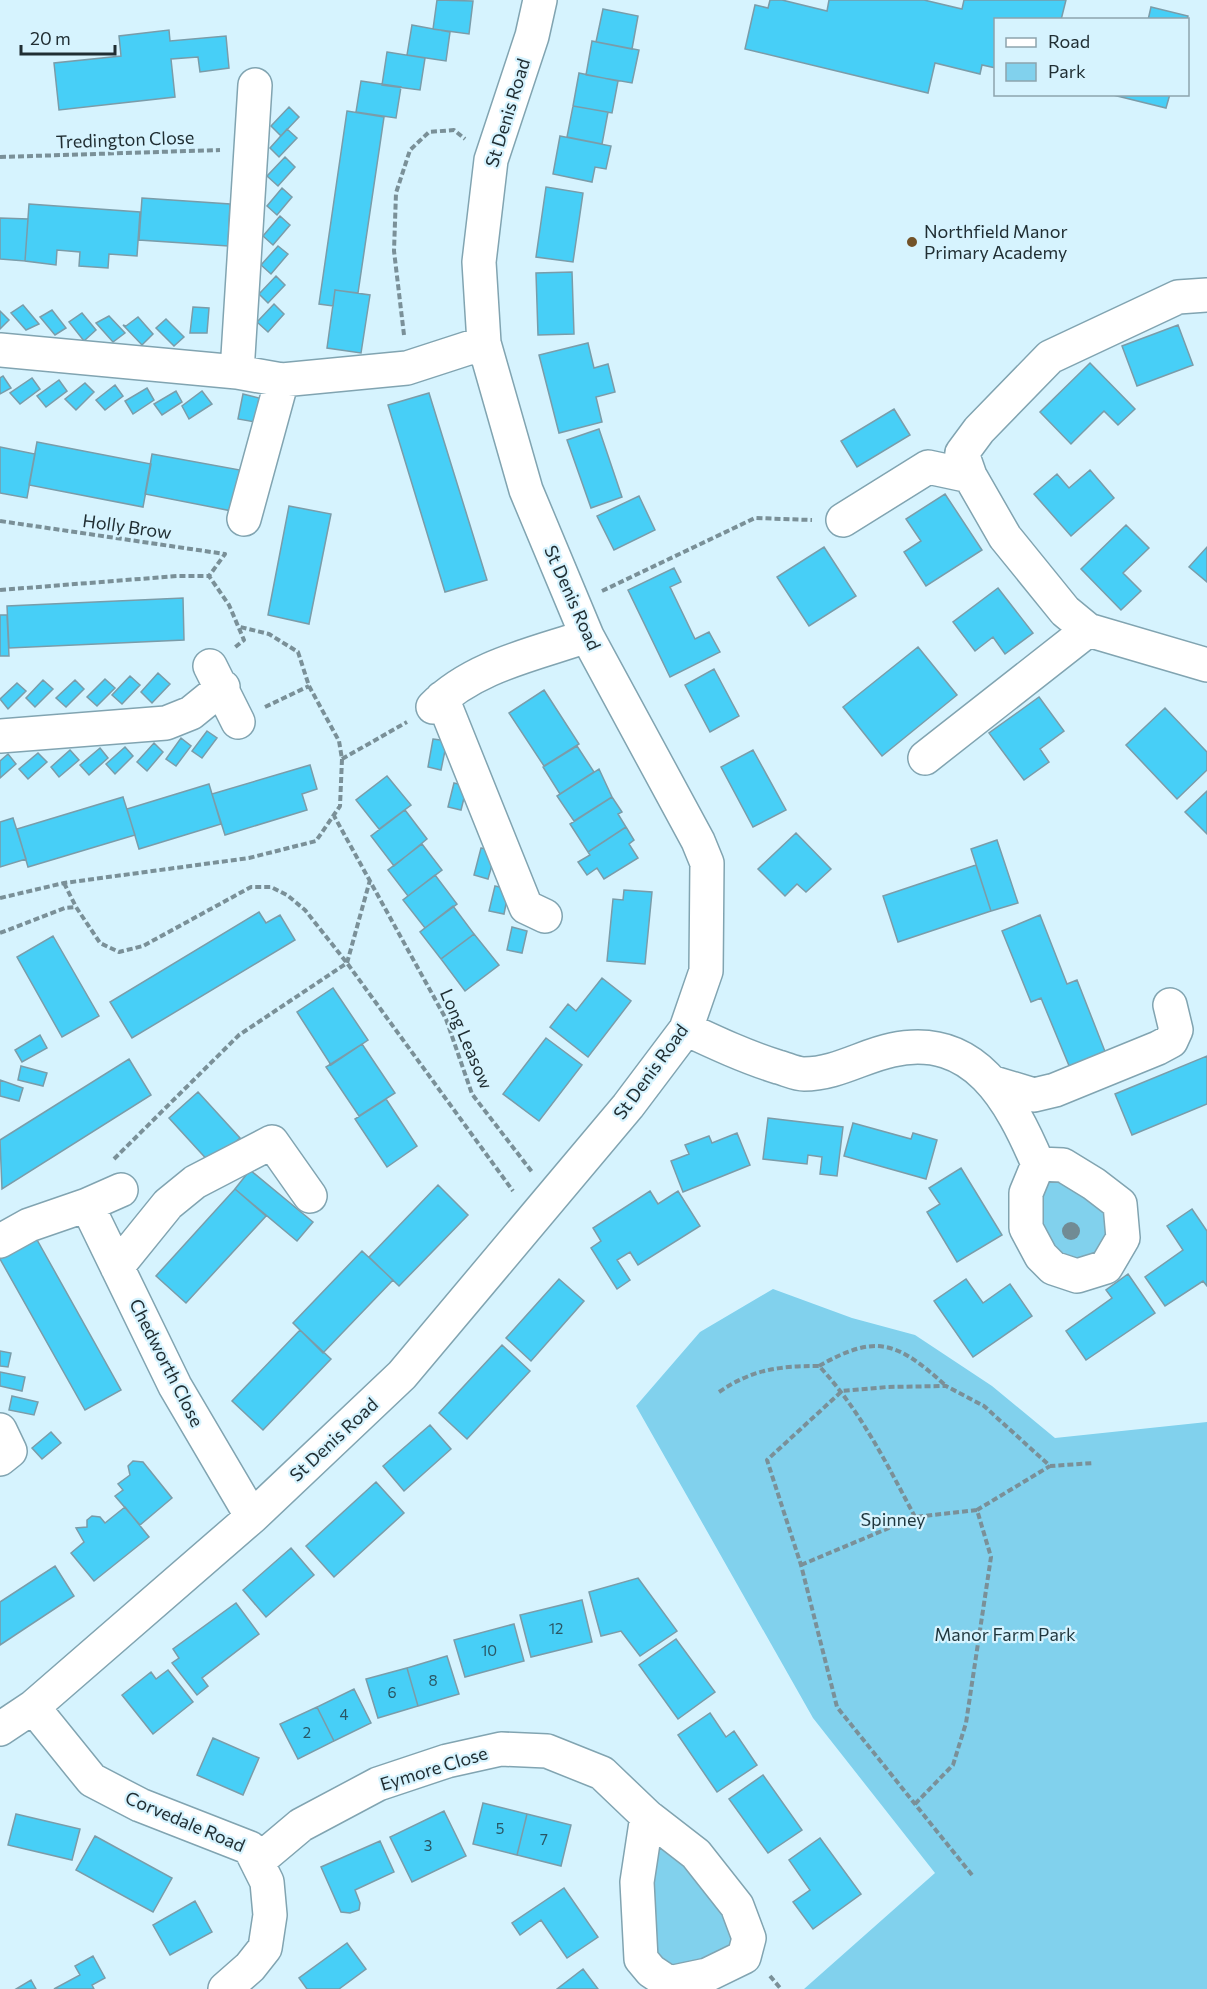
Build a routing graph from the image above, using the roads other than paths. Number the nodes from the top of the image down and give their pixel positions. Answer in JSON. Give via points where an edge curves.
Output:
{"nodes":[{"id":1,"x":540,"y":0,"type":"edge"},
{"id":2,"x":255,"y":85,"type":"dead end"},
{"id":3,"x":1207,"y":295,"type":"edge"},
{"id":4,"x":484,"y":343,"type":"junction"},
{"id":5,"x":0,"y":350,"type":"edge"},
{"id":6,"x":237,"y":372,"type":"junction"},
{"id":7,"x":282,"y":380,"type":"junction"},
{"id":8,"x":970,"y":476,"type":"junction"},
{"id":9,"x":243,"y":519,"type":"dead end"},
{"id":10,"x":843,"y":520,"type":"road end"},
{"id":11,"x":1088,"y":630,"type":"junction"},
{"id":12,"x":587,"y":636,"type":"junction"},
{"id":13,"x":1207,"y":665,"type":"edge"},
{"id":14,"x":238,"y":722,"type":"road end"},
{"id":15,"x":0,"y":736,"type":"edge"},
{"id":16,"x":925,"y":758,"type":"dead end"},
{"id":17,"x":545,"y":916,"type":"dead end"},
{"id":18,"x":1170,"y":1005,"type":"dead end"},
{"id":19,"x":686,"y":1029,"type":"junction"},
{"id":20,"x":994,"y":1083,"type":"junction"},
{"id":21,"x":1038,"y":1164,"type":"dead end"},
{"id":22,"x":121,"y":1190,"type":"road end"},
{"id":23,"x":310,"y":1196,"type":"dead end"},
{"id":24,"x":87,"y":1205,"type":"junction"},
{"id":25,"x":0,"y":1241,"type":"edge"},
{"id":26,"x":117,"y":1267,"type":"junction"},
{"id":27,"x":0,"y":1430,"type":"edge"},
{"id":28,"x":0,"y":1459,"type":"edge"},
{"id":29,"x":252,"y":1517,"type":"junction"},
{"id":30,"x":33,"y":1707,"type":"junction"},
{"id":31,"x":0,"y":1729,"type":"edge"},
{"id":32,"x":647,"y":1816,"type":"junction"},
{"id":33,"x":257,"y":1862,"type":"junction"},
{"id":34,"x":225,"y":1989,"type":"edge"}],
"edges":[{"from":1,"to":4,"type":"street","name":"St Denis Road","via":[[491,160],[479,262]]},
{"from":2,"to":6,"type":"street"},
{"from":3,"to":8,"type":"street","via":[[1178,297],[1050,357],[979,430],[962,453]]},
{"from":4,"to":7,"type":"street","via":[[407,368]]},
{"from":4,"to":12,"type":"street","name":"St Denis Road","via":[[526,490]]},
{"from":5,"to":6,"type":"street"},
{"from":6,"to":7,"type":"street"},
{"from":7,"to":9,"type":"street"},
{"from":8,"to":10,"type":"street","via":[[928,467]]},
{"from":8,"to":11,"type":"street","via":[[1005,537],[1065,611]]},
{"from":11,"to":13,"type":"street"},
{"from":11,"to":16,"type":"street"},
{"from":12,"to":17,"type":"street","via":[[487,670],[437,702],[526,907]]},
{"from":12,"to":19,"type":"street","name":"St Denis Road","via":[[707,863],[705,971]]},
{"from":14,"to":15,"type":"street","via":[[216,676],[191,713],[166,723]]},
{"from":18,"to":20,"type":"street","via":[[1176,1030],[1171,1041],[1158,1048],[1034,1095]]},
{"from":19,"to":20,"type":"street","via":[[742,1056],[803,1074],[840,1068],[893,1049],[929,1048],[966,1059]]},
{"from":19,"to":29,"type":"street","name":"St Denis Road","via":[[628,1106],[402,1375]]},
{"from":20,"to":21,"type":"street","via":[[1018,1118]]},
{"from":22,"to":24,"type":"street"},
{"from":23,"to":26,"type":"street","via":[[272,1142],[195,1182],[168,1204]]},
{"from":24,"to":25,"type":"street","via":[[29,1225]]},
{"from":24,"to":26,"type":"street","name":"Chedworth Close"},
{"from":26,"to":29,"type":"street","name":"Chedworth Close","via":[[175,1386]]},
{"from":27,"to":28,"type":"street","via":[[10,1451]]},
{"from":29,"to":30,"type":"street","name":"St Denis Road"},
{"from":30,"to":31,"type":"street","name":"St Denis Road"},
{"from":30,"to":33,"type":"street","name":"Corvedale Road","via":[[92,1780],[140,1805],[250,1848]]},
{"from":32,"to":32,"type":"street","name":"Eymore Close","via":[[696,1854],[737,1906],[749,1938],[744,1957],[707,1976],[669,1983],[641,1959],[637,1882]]},
{"from":32,"to":33,"type":"street","name":"Eymore Close","via":[[602,1773],[547,1751],[501,1749],[447,1761],[378,1784],[301,1826]]},
{"from":33,"to":34,"type":"street","name":"Corvedale Road","via":[[267,1882],[270,1915],[265,1948]]}]}
